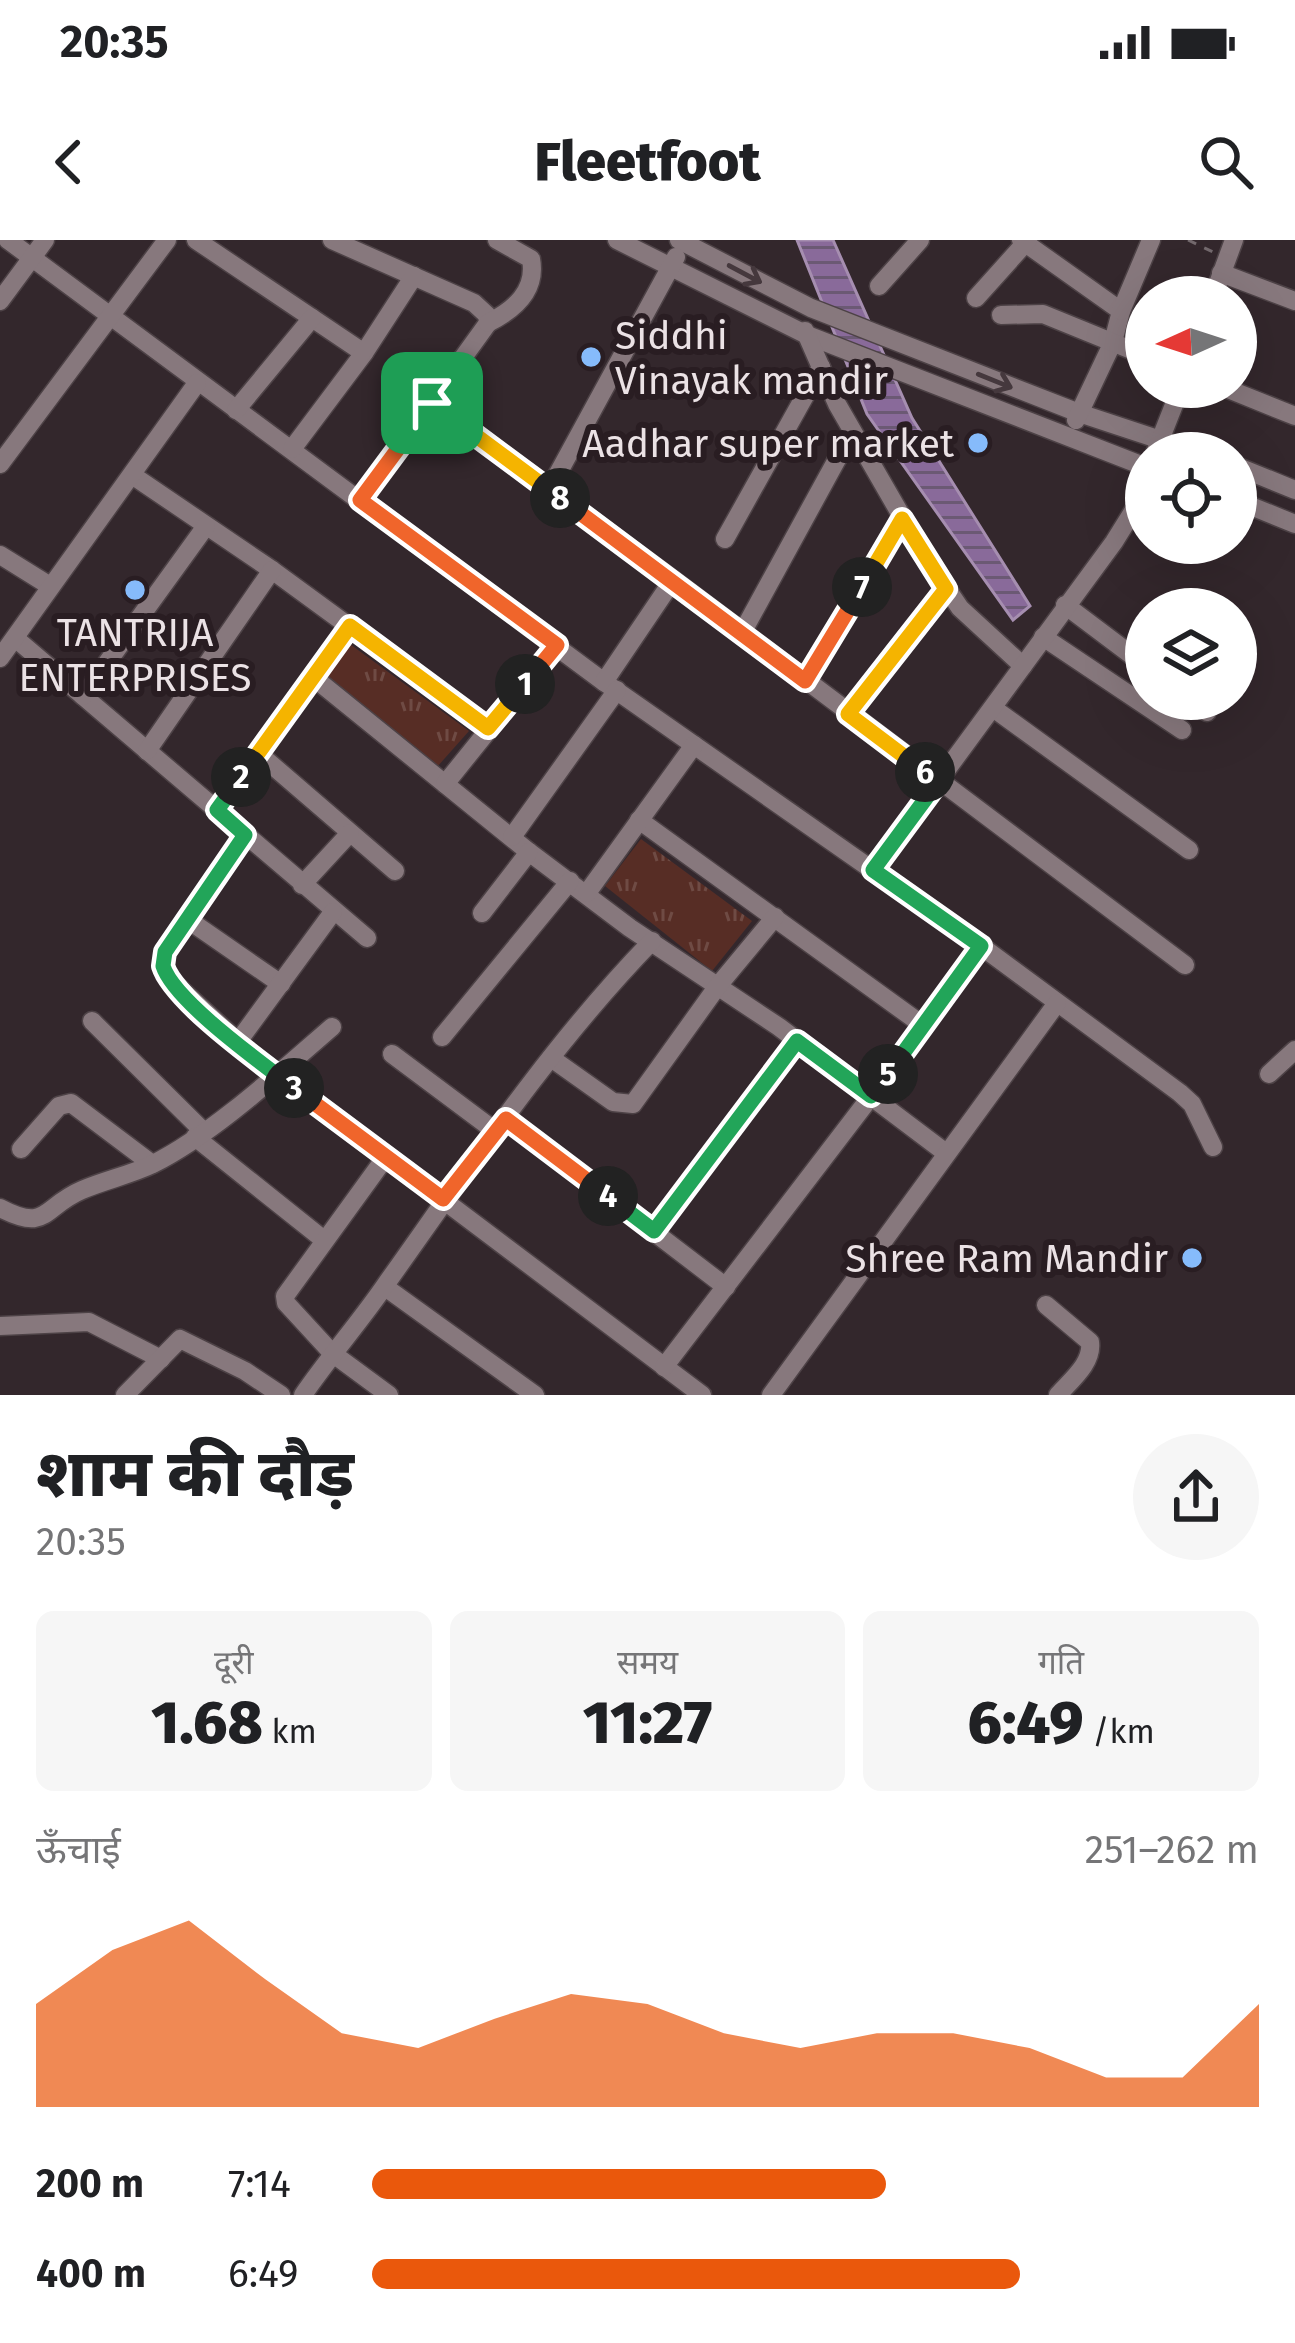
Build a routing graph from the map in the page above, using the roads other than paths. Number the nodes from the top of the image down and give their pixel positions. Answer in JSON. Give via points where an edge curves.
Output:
{"nodes":[{"id":1,"x":8,"y":240,"type":"edge"},
{"id":2,"x":45,"y":240,"type":"edge"},
{"id":3,"x":167,"y":240,"type":"edge"},
{"id":4,"x":196,"y":240,"type":"edge"},
{"id":5,"x":332,"y":240,"type":"edge"},
{"id":6,"x":497,"y":240,"type":"edge"},
{"id":7,"x":617,"y":240,"type":"edge"},
{"id":8,"x":920,"y":240,"type":"edge"},
{"id":9,"x":1151,"y":240,"type":"edge"},
{"id":10,"x":681,"y":241,"type":"edge"},
{"id":11,"x":1024,"y":241,"type":"edge"},
{"id":12,"x":1227,"y":257,"type":"edge"},
{"id":13,"x":34,"y":258,"type":"junction"},
{"id":14,"x":671,"y":266,"type":"junction"},
{"id":15,"x":414,"y":277,"type":"junction"},
{"id":16,"x":878,"y":286,"type":"dead end"},
{"id":17,"x":976,"y":298,"type":"dead end"},
{"id":18,"x":0,"y":301,"type":"edge"},
{"id":19,"x":1295,"y":301,"type":"edge"},
{"id":20,"x":805,"y":305,"type":"junction"},
{"id":21,"x":1121,"y":311,"type":"junction"},
{"id":22,"x":1001,"y":315,"type":"dead end"},
{"id":23,"x":111,"y":316,"type":"junction"},
{"id":24,"x":312,"y":318,"type":"junction"},
{"id":25,"x":488,"y":322,"type":"junction"},
{"id":26,"x":815,"y":338,"type":"junction"},
{"id":27,"x":1113,"y":342,"type":"junction"},
{"id":28,"x":1125,"y":347,"type":"edge"},
{"id":29,"x":364,"y":352,"type":"junction"},
{"id":30,"x":821,"y":367,"type":"junction"},
{"id":31,"x":197,"y":383,"type":"junction"},
{"id":32,"x":1257,"y":401,"type":"edge"},
{"id":33,"x":432,"y":403,"type":"junction"},
{"id":34,"x":236,"y":410,"type":"junction"},
{"id":35,"x":1079,"y":413,"type":"junction"},
{"id":36,"x":1295,"y":416,"type":"edge"},
{"id":37,"x":852,"y":432,"type":"junction"},
{"id":38,"x":1125,"y":432,"type":"edge"},
{"id":39,"x":1068,"y":438,"type":"junction"},
{"id":40,"x":292,"y":449,"type":"junction"},
{"id":41,"x":1125,"y":461,"type":"edge"},
{"id":42,"x":0,"y":464,"type":"edge"},
{"id":43,"x":132,"y":475,"type":"junction"},
{"id":44,"x":1257,"y":475,"type":"edge"},
{"id":45,"x":549,"y":490,"type":"junction"},
{"id":46,"x":1295,"y":490,"type":"edge"},
{"id":47,"x":360,"y":500,"type":"junction"},
{"id":48,"x":1257,"y":509,"type":"edge"},
{"id":49,"x":902,"y":519,"type":"junction"},
{"id":50,"x":1125,"y":522,"type":"edge"},
{"id":51,"x":1295,"y":524,"type":"edge"},
{"id":52,"x":206,"y":526,"type":"junction"},
{"id":53,"x":725,"y":539,"type":"dead end"},
{"id":54,"x":0,"y":555,"type":"edge"},
{"id":55,"x":272,"y":570,"type":"junction"},
{"id":56,"x":673,"y":580,"type":"junction"},
{"id":57,"x":50,"y":586,"type":"junction"},
{"id":58,"x":946,"y":589,"type":"junction"},
{"id":59,"x":1062,"y":609,"type":"junction"},
{"id":60,"x":350,"y":626,"type":"junction"},
{"id":61,"x":742,"y":633,"type":"junction"},
{"id":62,"x":1044,"y":634,"type":"junction"},
{"id":63,"x":15,"y":638,"type":"junction"},
{"id":64,"x":557,"y":645,"type":"junction"},
{"id":65,"x":1125,"y":652,"type":"edge"},
{"id":66,"x":0,"y":658,"type":"edge"},
{"id":67,"x":1023,"y":666,"type":"junction"},
{"id":68,"x":313,"y":676,"type":"junction"},
{"id":69,"x":805,"y":681,"type":"junction"},
{"id":70,"x":610,"y":686,"type":"junction"},
{"id":71,"x":83,"y":696,"type":"junction"},
{"id":72,"x":993,"y":708,"type":"junction"},
{"id":73,"x":848,"y":714,"type":"junction"},
{"id":74,"x":488,"y":728,"type":"junction"},
{"id":75,"x":1182,"y":730,"type":"dead end"},
{"id":76,"x":694,"y":745,"type":"junction"},
{"id":77,"x":147,"y":751,"type":"junction"},
{"id":78,"x":258,"y":754,"type":"junction"},
{"id":79,"x":938,"y":782,"type":"junction"},
{"id":80,"x":445,"y":784,"type":"junction"},
{"id":81,"x":217,"y":810,"type":"junction"},
{"id":82,"x":639,"y":820,"type":"junction"},
{"id":83,"x":350,"y":833,"type":"junction"},
{"id":84,"x":245,"y":835,"type":"junction"},
{"id":85,"x":512,"y":837,"type":"junction"},
{"id":86,"x":1189,"y":850,"type":"dead end"},
{"id":87,"x":529,"y":852,"type":"junction"},
{"id":88,"x":873,"y":870,"type":"junction"},
{"id":89,"x":395,"y":871,"type":"dead end"},
{"id":90,"x":570,"y":881,"type":"junction"},
{"id":91,"x":302,"y":885,"type":"junction"},
{"id":92,"x":587,"y":893,"type":"junction"},
{"id":93,"x":333,"y":912,"type":"junction"},
{"id":94,"x":482,"y":914,"type":"dead end"},
{"id":95,"x":775,"y":917,"type":"junction"},
{"id":96,"x":187,"y":919,"type":"junction"},
{"id":97,"x":367,"y":938,"type":"dead end"},
{"id":98,"x":652,"y":941,"type":"junction"},
{"id":99,"x":981,"y":946,"type":"junction"},
{"id":100,"x":1185,"y":965,"type":"dead end"},
{"id":101,"x":281,"y":984,"type":"junction"},
{"id":102,"x":717,"y":987,"type":"junction"},
{"id":103,"x":1057,"y":1003,"type":"junction"},
{"id":104,"x":92,"y":1021,"type":"dead end"},
{"id":105,"x":924,"y":1026,"type":"junction"},
{"id":106,"x":332,"y":1027,"type":"dead end"},
{"id":107,"x":442,"y":1037,"type":"dead end"},
{"id":108,"x":797,"y":1041,"type":"junction"},
{"id":109,"x":237,"y":1043,"type":"junction"},
{"id":110,"x":1295,"y":1049,"type":"edge"},
{"id":111,"x":392,"y":1054,"type":"dead end"},
{"id":112,"x":551,"y":1058,"type":"junction"},
{"id":113,"x":1269,"y":1074,"type":"dead end"},
{"id":114,"x":277,"y":1075,"type":"junction"},
{"id":115,"x":871,"y":1096,"type":"junction"},
{"id":116,"x":500,"y":1125,"type":"junction"},
{"id":117,"x":199,"y":1134,"type":"junction"},
{"id":118,"x":1213,"y":1147,"type":"dead end"},
{"id":119,"x":21,"y":1149,"type":"dead end"},
{"id":120,"x":946,"y":1154,"type":"junction"},
{"id":121,"x":385,"y":1158,"type":"junction"},
{"id":122,"x":152,"y":1164,"type":"junction"},
{"id":123,"x":443,"y":1199,"type":"junction"},
{"id":124,"x":0,"y":1208,"type":"edge"},
{"id":125,"x":654,"y":1231,"type":"junction"},
{"id":126,"x":324,"y":1240,"type":"junction"},
{"id":127,"x":385,"y":1287,"type":"junction"},
{"id":128,"x":726,"y":1287,"type":"junction"},
{"id":129,"x":1046,"y":1305,"type":"dead end"},
{"id":130,"x":0,"y":1326,"type":"edge"},
{"id":131,"x":332,"y":1353,"type":"junction"},
{"id":132,"x":161,"y":1359,"type":"junction"},
{"id":133,"x":664,"y":1367,"type":"junction"},
{"id":134,"x":279,"y":1394,"type":"edge"},
{"id":135,"x":125,"y":1395,"type":"edge"},
{"id":136,"x":303,"y":1395,"type":"edge"},
{"id":137,"x":388,"y":1395,"type":"edge"},
{"id":138,"x":535,"y":1395,"type":"edge"},
{"id":139,"x":702,"y":1395,"type":"edge"},
{"id":140,"x":771,"y":1395,"type":"edge"},
{"id":141,"x":1058,"y":1395,"type":"edge"}],
"edges":[{"from":1,"to":13,"type":"street"},
{"from":2,"to":13,"type":"street"},
{"from":3,"to":23,"type":"street"},
{"from":4,"to":24,"type":"street"},
{"from":5,"to":15,"type":"street"},
{"from":6,"to":25,"type":"street","via":[[531,259],[533,275],[515,307]]},
{"from":7,"to":14,"type":"street"},
{"from":8,"to":16,"type":"street"},
{"from":9,"to":21,"type":"street"},
{"from":10,"to":14,"type":"street"},
{"from":10,"to":20,"type":"street","one_way":true},
{"from":11,"to":17,"type":"street"},
{"from":11,"to":21,"type":"street"},
{"from":12,"to":19,"type":"street"},
{"from":13,"to":18,"type":"street"},
{"from":13,"to":23,"type":"street"},
{"from":14,"to":26,"type":"street"},
{"from":14,"to":45,"type":"street"},
{"from":15,"to":25,"type":"street","via":[[474,303]]},
{"from":15,"to":29,"type":"street"},
{"from":20,"to":26,"type":"street"},
{"from":20,"to":35,"type":"street","one_way":true},
{"from":21,"to":27,"type":"street"},
{"from":22,"to":27,"type":"street","via":[[1043,314]]},
{"from":23,"to":31,"type":"street"},
{"from":23,"to":42,"type":"street"},
{"from":24,"to":29,"type":"street"},
{"from":24,"to":34,"type":"street"},
{"from":25,"to":33,"type":"street"},
{"from":26,"to":30,"type":"street"},
{"from":26,"to":39,"type":"street"},
{"from":27,"to":28,"type":"street"},
{"from":27,"to":35,"type":"street"},
{"from":29,"to":40,"type":"street"},
{"from":30,"to":37,"type":"street"},
{"from":30,"to":53,"type":"street"},
{"from":31,"to":34,"type":"street"},
{"from":31,"to":43,"type":"street"},
{"from":32,"to":36,"type":"street"},
{"from":33,"to":45,"type":"street"},
{"from":33,"to":47,"type":"street"},
{"from":34,"to":40,"type":"street"},
{"from":35,"to":38,"type":"street"},
{"from":35,"to":39,"type":"street"},
{"from":37,"to":49,"type":"street"},
{"from":37,"to":61,"type":"street"},
{"from":39,"to":41,"type":"street"},
{"from":40,"to":47,"type":"street"},
{"from":43,"to":52,"type":"street"},
{"from":43,"to":57,"type":"street"},
{"from":44,"to":46,"type":"street"},
{"from":45,"to":56,"type":"street"},
{"from":47,"to":64,"type":"street"},
{"from":48,"to":51,"type":"street"},
{"from":49,"to":58,"type":"street"},
{"from":49,"to":69,"type":"street"},
{"from":50,"to":59,"type":"street"},
{"from":52,"to":55,"type":"street"},
{"from":52,"to":71,"type":"street"},
{"from":54,"to":57,"type":"street"},
{"from":55,"to":60,"type":"street"},
{"from":55,"to":77,"type":"street"},
{"from":56,"to":61,"type":"street"},
{"from":56,"to":70,"type":"street"},
{"from":57,"to":63,"type":"street"},
{"from":58,"to":67,"type":"street"},
{"from":58,"to":73,"type":"street"},
{"from":59,"to":62,"type":"street"},
{"from":59,"to":65,"type":"street"},
{"from":60,"to":68,"type":"street"},
{"from":60,"to":74,"type":"street"},
{"from":61,"to":69,"type":"street"},
{"from":62,"to":67,"type":"street"},
{"from":62,"to":75,"type":"street"},
{"from":63,"to":66,"type":"street"},
{"from":63,"to":71,"type":"street"},
{"from":64,"to":70,"type":"street"},
{"from":64,"to":74,"type":"street"},
{"from":67,"to":72,"type":"street"},
{"from":68,"to":78,"type":"street"},
{"from":68,"to":80,"type":"street"},
{"from":69,"to":73,"type":"street"},
{"from":70,"to":76,"type":"street"},
{"from":70,"to":85,"type":"street"},
{"from":71,"to":77,"type":"street"},
{"from":72,"to":79,"type":"street"},
{"from":72,"to":86,"type":"street"},
{"from":73,"to":79,"type":"street"},
{"from":74,"to":80,"type":"street"},
{"from":76,"to":82,"type":"street"},
{"from":76,"to":88,"type":"street"},
{"from":77,"to":81,"type":"street"},
{"from":78,"to":81,"type":"street"},
{"from":78,"to":83,"type":"street"},
{"from":79,"to":88,"type":"street"},
{"from":79,"to":100,"type":"street"},
{"from":80,"to":85,"type":"street"},
{"from":81,"to":84,"type":"street"},
{"from":82,"to":92,"type":"street"},
{"from":82,"to":95,"type":"street"},
{"from":83,"to":89,"type":"street"},
{"from":83,"to":91,"type":"street"},
{"from":84,"to":91,"type":"street"},
{"from":84,"to":96,"type":"street"},
{"from":85,"to":87,"type":"street"},
{"from":87,"to":90,"type":"street"},
{"from":87,"to":94,"type":"street"},
{"from":88,"to":99,"type":"street"},
{"from":90,"to":92,"type":"street"},
{"from":90,"to":107,"type":"street"},
{"from":91,"to":93,"type":"street"},
{"from":92,"to":98,"type":"street"},
{"from":93,"to":97,"type":"street"},
{"from":93,"to":101,"type":"street"},
{"from":95,"to":102,"type":"street"},
{"from":95,"to":105,"type":"street"},
{"from":96,"to":101,"type":"street"},
{"from":96,"to":109,"type":"street","via":[[165,952],[165,975]]},
{"from":98,"to":102,"type":"street"},
{"from":98,"to":112,"type":"street"},
{"from":99,"to":103,"type":"street"},
{"from":99,"to":105,"type":"street"},
{"from":101,"to":109,"type":"street"},
{"from":102,"to":108,"type":"street"},
{"from":102,"to":112,"type":"street","via":[[633,1104],[613,1102]]},
{"from":103,"to":118,"type":"street","via":[[1180,1093]]},
{"from":103,"to":120,"type":"street"},
{"from":104,"to":117,"type":"street"},
{"from":105,"to":115,"type":"street"},
{"from":106,"to":114,"type":"street"},
{"from":108,"to":115,"type":"street"},
{"from":108,"to":125,"type":"street"},
{"from":109,"to":114,"type":"street"},
{"from":110,"to":113,"type":"street"},
{"from":111,"to":116,"type":"street"},
{"from":112,"to":116,"type":"street"},
{"from":114,"to":117,"type":"street"},
{"from":114,"to":121,"type":"street"},
{"from":115,"to":120,"type":"street"},
{"from":115,"to":128,"type":"street"},
{"from":116,"to":123,"type":"street"},
{"from":116,"to":125,"type":"street"},
{"from":117,"to":122,"type":"street"},
{"from":117,"to":126,"type":"street"},
{"from":119,"to":122,"type":"street","via":[[71,1103]]},
{"from":120,"to":140,"type":"street"},
{"from":121,"to":123,"type":"street"},
{"from":121,"to":126,"type":"street"},
{"from":122,"to":124,"type":"street","via":[[82,1190],[33,1220]]},
{"from":123,"to":127,"type":"street"},
{"from":123,"to":133,"type":"street"},
{"from":125,"to":128,"type":"street"},
{"from":126,"to":131,"type":"street","via":[[285,1296]]},
{"from":127,"to":131,"type":"street"},
{"from":127,"to":138,"type":"street"},
{"from":128,"to":133,"type":"street"},
{"from":129,"to":141,"type":"street","via":[[1092,1349]]},
{"from":130,"to":132,"type":"street","via":[[79,1320]]},
{"from":131,"to":136,"type":"street"},
{"from":131,"to":137,"type":"street"},
{"from":132,"to":134,"type":"street","via":[[180,1339]]},
{"from":132,"to":135,"type":"street"},
{"from":133,"to":139,"type":"street"}]}
